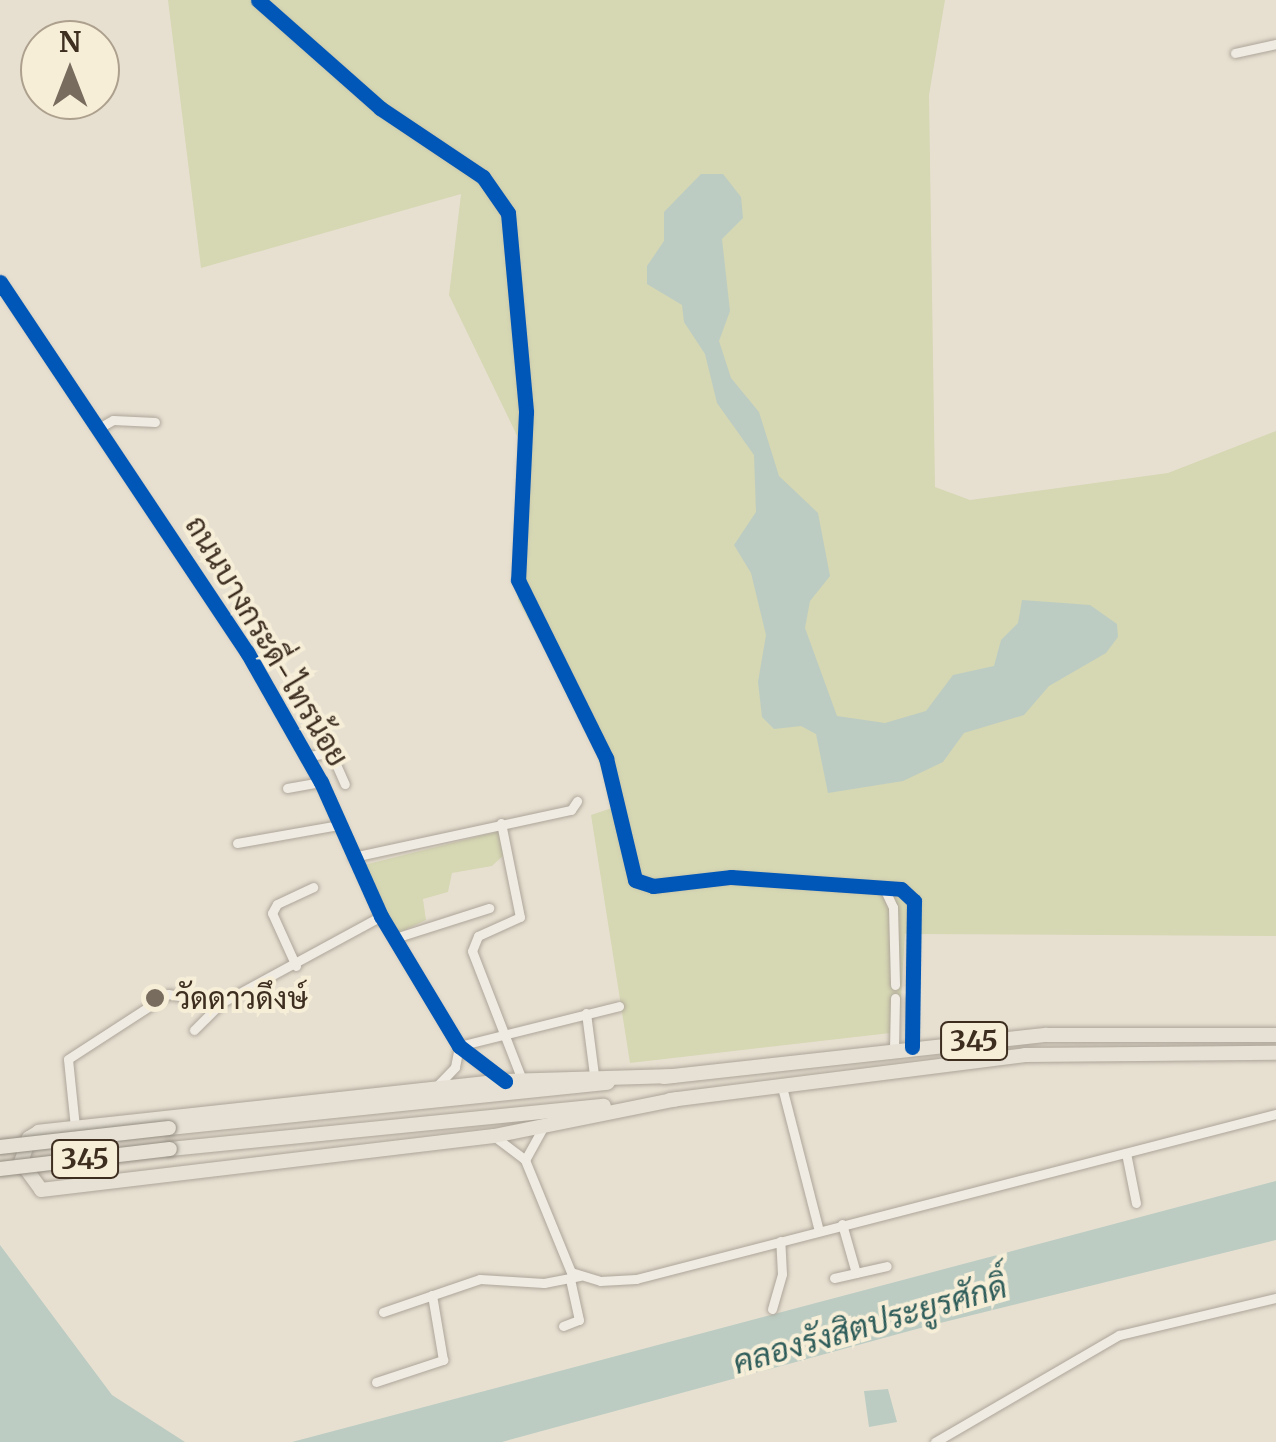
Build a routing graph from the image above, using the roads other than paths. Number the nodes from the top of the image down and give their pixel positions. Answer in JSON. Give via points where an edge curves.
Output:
{"nodes":[{"id":1,"x":258,"y":0,"type":"edge"},
{"id":2,"x":1276,"y":44,"type":"edge"},
{"id":3,"x":1235,"y":53,"type":"dead end"},
{"id":4,"x":0,"y":282,"type":"edge"},
{"id":5,"x":155,"y":422,"type":"dead end"},
{"id":6,"x":99,"y":428,"type":"junction"},
{"id":7,"x":308,"y":756,"type":"junction"},
{"id":8,"x":321,"y":782,"type":"junction"},
{"id":9,"x":345,"y":784,"type":"dead end"},
{"id":10,"x":287,"y":788,"type":"dead end"},
{"id":11,"x":578,"y":801,"type":"dead end"},
{"id":12,"x":501,"y":823,"type":"junction"},
{"id":13,"x":339,"y":825,"type":"junction"},
{"id":14,"x":236,"y":843,"type":"dead end"},
{"id":15,"x":352,"y":857,"type":"junction"},
{"id":16,"x":313,"y":886,"type":"dead end"},
{"id":17,"x":884,"y":888,"type":"junction"},
{"id":18,"x":489,"y":908,"type":"dead end"},
{"id":19,"x":381,"y":916,"type":"junction"},
{"id":20,"x":396,"y":938,"type":"junction"},
{"id":21,"x":296,"y":966,"type":"junction"},
{"id":22,"x":895,"y":984,"type":"dead end"},
{"id":23,"x":912,"y":984,"type":"dead end"},
{"id":24,"x":895,"y":998,"type":"dead end"},
{"id":25,"x":912,"y":1000,"type":"dead end"},
{"id":26,"x":221,"y":1003,"type":"junction"},
{"id":27,"x":619,"y":1006,"type":"dead end"},
{"id":28,"x":586,"y":1013,"type":"junction"},
{"id":29,"x":194,"y":1030,"type":"dead end"},
{"id":30,"x":503,"y":1032,"type":"junction"},
{"id":31,"x":1276,"y":1036,"type":"edge"},
{"id":32,"x":458,"y":1046,"type":"junction"},
{"id":33,"x":912,"y":1047,"type":"junction"},
{"id":34,"x":894,"y":1050,"type":"junction"},
{"id":35,"x":1273,"y":1054,"type":"edge"},
{"id":36,"x":594,"y":1075,"type":"junction"},
{"id":37,"x":674,"y":1076,"type":"junction"},
{"id":38,"x":522,"y":1080,"type":"junction"},
{"id":39,"x":505,"y":1081,"type":"junction"},
{"id":40,"x":782,"y":1087,"type":"junction"},
{"id":41,"x":435,"y":1088,"type":"junction"},
{"id":42,"x":677,"y":1099,"type":"junction"},
{"id":43,"x":1276,"y":1114,"type":"edge"},
{"id":44,"x":558,"y":1124,"type":"junction"},
{"id":45,"x":75,"y":1128,"type":"junction"},
{"id":46,"x":494,"y":1136,"type":"junction"},
{"id":47,"x":0,"y":1147,"type":"edge"},
{"id":48,"x":1126,"y":1152,"type":"junction"},
{"id":49,"x":525,"y":1160,"type":"junction"},
{"id":50,"x":0,"y":1169,"type":"edge"},
{"id":51,"x":1136,"y":1203,"type":"dead end"},
{"id":52,"x":842,"y":1224,"type":"junction"},
{"id":53,"x":818,"y":1231,"type":"junction"},
{"id":54,"x":780,"y":1240,"type":"junction"},
{"id":55,"x":887,"y":1266,"type":"dead end"},
{"id":56,"x":856,"y":1273,"type":"junction"},
{"id":57,"x":574,"y":1278,"type":"junction"},
{"id":58,"x":834,"y":1278,"type":"dead end"},
{"id":59,"x":432,"y":1295,"type":"junction"},
{"id":60,"x":1276,"y":1298,"type":"edge"},
{"id":61,"x":772,"y":1309,"type":"dead end"},
{"id":62,"x":383,"y":1312,"type":"dead end"},
{"id":63,"x":562,"y":1326,"type":"dead end"},
{"id":64,"x":376,"y":1382,"type":"dead end"},
{"id":65,"x":935,"y":1442,"type":"edge"}],
"edges":[{"from":1,"to":17,"type":"street","via":[[380,108],[483,177],[508,212],[526,412],[518,580],[606,758],[634,880],[653,886],[731,877]]},
{"from":2,"to":3,"type":"street"},
{"from":4,"to":6,"type":"street","name":"ถนนบางกระดี่-ไทรน้อย"},
{"from":5,"to":6,"type":"street","via":[[113,420]]},
{"from":6,"to":7,"type":"street","name":"ถนนบางกระดี่-ไทรน้อย"},
{"from":7,"to":8,"type":"street","name":"ถนนบางกระดี่-ไทรน้อย"},
{"from":7,"to":9,"type":"street","via":[[336,756]]},
{"from":8,"to":10,"type":"street"},
{"from":8,"to":13,"type":"street","name":"ถนนบางกระดี่-ไทรน้อย"},
{"from":11,"to":12,"type":"street","via":[[571,810]]},
{"from":12,"to":15,"type":"street"},
{"from":12,"to":30,"type":"street","via":[[520,917],[478,936],[472,951]]},
{"from":13,"to":14,"type":"street"},
{"from":13,"to":15,"type":"street","name":"ถนนบางกระดี่-ไทรน้อย"},
{"from":15,"to":19,"type":"street","name":"ถนนบางกระดี่-ไทรน้อย"},
{"from":16,"to":21,"type":"street","via":[[276,904],[272,913]]},
{"from":17,"to":22,"type":"street","via":[[893,907]]},
{"from":17,"to":23,"type":"street","via":[[901,889],[914,902]]},
{"from":18,"to":20,"type":"street"},
{"from":19,"to":20,"type":"street","name":"ถนนบางกระดี่-ไทรน้อย"},
{"from":19,"to":21,"type":"street"},
{"from":20,"to":32,"type":"street","name":"ถนนบางกระดี่-ไทรน้อย"},
{"from":21,"to":26,"type":"street"},
{"from":24,"to":34,"type":"street"},
{"from":25,"to":33,"type":"street"},
{"from":26,"to":29,"type":"street"},
{"from":26,"to":45,"type":"street","via":[[168,994],[68,1059]]},
{"from":27,"to":28,"type":"street"},
{"from":28,"to":30,"type":"street"},
{"from":28,"to":36,"type":"street"},
{"from":30,"to":32,"type":"street"},
{"from":30,"to":38,"type":"street"},
{"from":31,"to":33,"type":"main road","number":"345","via":[[1085,1032]]},
{"from":32,"to":39,"type":"street","name":"ถนนบางกระดี่-ไทรน้อย"},
{"from":32,"to":41,"type":"street","via":[[455,1067]]},
{"from":33,"to":34,"type":"main road","number":"345"},
{"from":34,"to":37,"type":"main road","number":"345"},
{"from":35,"to":40,"type":"main road","number":"345","via":[[1055,1053]]},
{"from":36,"to":37,"type":"main road"},
{"from":36,"to":38,"type":"main road"},
{"from":37,"to":47,"type":"main road","number":"345","bridge":true},
{"from":38,"to":39,"type":"main road"},
{"from":39,"to":41,"type":"main road"},
{"from":40,"to":42,"type":"main road","number":"345"},
{"from":40,"to":53,"type":"street"},
{"from":41,"to":45,"type":"main road"},
{"from":42,"to":44,"type":"main road"},
{"from":42,"to":50,"type":"main road","number":"345","bridge":true},
{"from":43,"to":48,"type":"street"},
{"from":44,"to":46,"type":"main road"},
{"from":44,"to":49,"type":"street","via":[[532,1139]]},
{"from":45,"to":46,"type":"main road","via":[[29,1138],[21,1162],[32,1185],[40,1190]]},
{"from":46,"to":49,"type":"street"},
{"from":48,"to":51,"type":"street"},
{"from":48,"to":52,"type":"street"},
{"from":49,"to":57,"type":"street"},
{"from":52,"to":53,"type":"street"},
{"from":52,"to":56,"type":"street"},
{"from":53,"to":54,"type":"street"},
{"from":54,"to":57,"type":"street","via":[[636,1279]]},
{"from":54,"to":61,"type":"street","via":[[782,1274]]},
{"from":55,"to":56,"type":"street"},
{"from":56,"to":58,"type":"street"},
{"from":57,"to":59,"type":"street","via":[[480,1278]]},
{"from":57,"to":63,"type":"street","via":[[578,1320]]},
{"from":59,"to":62,"type":"street"},
{"from":59,"to":64,"type":"street","via":[[443,1360]]},
{"from":60,"to":65,"type":"street","via":[[1119,1336]]}]}
